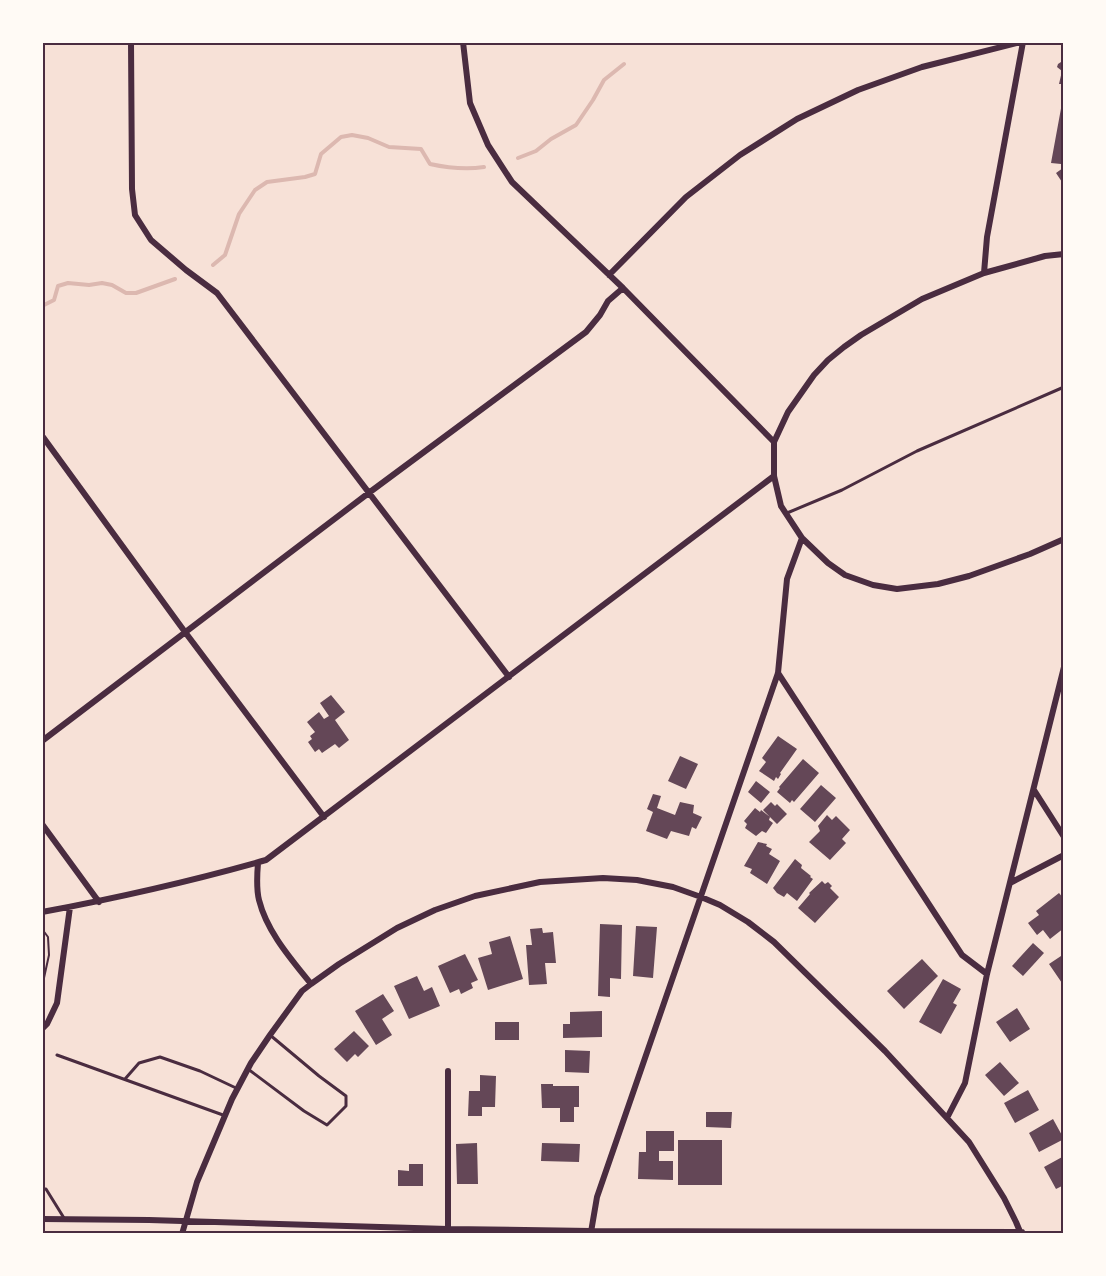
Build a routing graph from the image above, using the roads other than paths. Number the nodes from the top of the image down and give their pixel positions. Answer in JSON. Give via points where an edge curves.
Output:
{"nodes":[{"id":1,"x":131,"y":42,"type":"edge"},
{"id":2,"x":463,"y":42,"type":"edge"},
{"id":3,"x":1022,"y":42,"type":"edge"},
{"id":4,"x":1064,"y":254,"type":"edge"},
{"id":5,"x":984,"y":273,"type":"junction"},
{"id":6,"x":609,"y":276,"type":"junction"},
{"id":7,"x":623,"y":288,"type":"junction"},
{"id":8,"x":1064,"y":387,"type":"edge"},
{"id":9,"x":43,"y":437,"type":"edge"},
{"id":10,"x":774,"y":442,"type":"junction"},
{"id":11,"x":774,"y":476,"type":"junction"},
{"id":12,"x":370,"y":492,"type":"junction"},
{"id":13,"x":786,"y":514,"type":"junction"},
{"id":14,"x":802,"y":538,"type":"junction"},
{"id":15,"x":1064,"y":539,"type":"edge"},
{"id":16,"x":185,"y":632,"type":"junction"},
{"id":17,"x":1064,"y":667,"type":"edge"},
{"id":18,"x":777,"y":673,"type":"junction"},
{"id":19,"x":509,"y":677,"type":"junction"},
{"id":20,"x":42,"y":741,"type":"edge"},
{"id":21,"x":1034,"y":790,"type":"junction"},
{"id":22,"x":324,"y":817,"type":"junction"},
{"id":23,"x":42,"y":824,"type":"edge"},
{"id":24,"x":1064,"y":837,"type":"edge"},
{"id":25,"x":1064,"y":855,"type":"edge"},
{"id":26,"x":258,"y":863,"type":"junction"},
{"id":27,"x":1010,"y":883,"type":"junction"},
{"id":28,"x":701,"y":897,"type":"junction"},
{"id":29,"x":99,"y":902,"type":"junction"},
{"id":30,"x":70,"y":907,"type":"junction"},
{"id":31,"x":42,"y":912,"type":"edge"},
{"id":32,"x":987,"y":974,"type":"junction"},
{"id":33,"x":311,"y":984,"type":"junction"},
{"id":34,"x":42,"y":1029,"type":"edge"},
{"id":35,"x":270,"y":1035,"type":"junction"},
{"id":36,"x":57,"y":1055,"type":"dead end"},
{"id":37,"x":248,"y":1069,"type":"junction"},
{"id":38,"x":447,"y":1071,"type":"dead end"},
{"id":39,"x":125,"y":1080,"type":"junction"},
{"id":40,"x":237,"y":1089,"type":"junction"},
{"id":41,"x":225,"y":1116,"type":"junction"},
{"id":42,"x":947,"y":1118,"type":"junction"},
{"id":43,"x":42,"y":1189,"type":"edge"},
{"id":44,"x":42,"y":1219,"type":"edge"},
{"id":45,"x":65,"y":1219,"type":"junction"},
{"id":46,"x":186,"y":1221,"type":"junction"},
{"id":47,"x":447,"y":1229,"type":"junction"},
{"id":48,"x":591,"y":1233,"type":"edge"},
{"id":49,"x":1022,"y":1233,"type":"edge"},
{"id":50,"x":182,"y":1234,"type":"edge"}],
"edges":[{"from":1,"to":12,"type":"street","via":[[135,215],[151,240],[218,293]]},
{"from":2,"to":6,"type":"street","via":[[470,103],[488,145],[512,182]]},
{"from":3,"to":5,"type":"street"},
{"from":3,"to":6,"type":"street","via":[[922,67],[858,90],[797,119],[740,155],[686,197]]},
{"from":4,"to":5,"type":"street"},
{"from":5,"to":10,"type":"street","via":[[922,299],[844,347],[802,391]]},
{"from":6,"to":7,"type":"street"},
{"from":7,"to":10,"type":"street"},
{"from":7,"to":12,"type":"street","via":[[608,301],[586,332]]},
{"from":8,"to":13,"type":"lane"},
{"from":9,"to":16,"type":"street"},
{"from":10,"to":11,"type":"street"},
{"from":11,"to":13,"type":"street"},
{"from":11,"to":19,"type":"street"},
{"from":12,"to":16,"type":"street"},
{"from":12,"to":19,"type":"street"},
{"from":13,"to":14,"type":"street"},
{"from":14,"to":15,"type":"street","via":[[845,575],[897,589],[969,576]]},
{"from":14,"to":18,"type":"street","via":[[787,579]]},
{"from":16,"to":20,"type":"street"},
{"from":16,"to":22,"type":"street"},
{"from":17,"to":21,"type":"street"},
{"from":18,"to":28,"type":"street"},
{"from":18,"to":32,"type":"street","via":[[962,955]]},
{"from":19,"to":22,"type":"street"},
{"from":21,"to":24,"type":"street"},
{"from":21,"to":27,"type":"street"},
{"from":22,"to":26,"type":"street"},
{"from":23,"to":29,"type":"street"},
{"from":25,"to":27,"type":"street"},
{"from":26,"to":29,"type":"street"},
{"from":26,"to":33,"type":"street","via":[[259,901],[270,927]]},
{"from":27,"to":32,"type":"street"},
{"from":28,"to":33,"type":"street","via":[[637,880],[603,878],[540,882],[476,896],[397,928]]},
{"from":28,"to":42,"type":"street","via":[[748,922],[774,942]]},
{"from":28,"to":48,"type":"street","via":[[597,1197]]},
{"from":29,"to":30,"type":"street"},
{"from":30,"to":31,"type":"street"},
{"from":30,"to":34,"type":"street","via":[[57,1003]]},
{"from":32,"to":42,"type":"street","via":[[964,1083]]},
{"from":33,"to":35,"type":"street"},
{"from":35,"to":37,"type":"street"},
{"from":35,"to":37,"type":"lane","via":[[346,1095],[346,1106],[327,1125]]},
{"from":36,"to":39,"type":"lane"},
{"from":37,"to":40,"type":"street"},
{"from":38,"to":47,"type":"street"},
{"from":39,"to":40,"type":"lane","via":[[139,1063],[160,1057]]},
{"from":39,"to":41,"type":"lane"},
{"from":40,"to":41,"type":"street"},
{"from":41,"to":46,"type":"street","via":[[197,1182]]},
{"from":42,"to":49,"type":"street","via":[[986,1168]]},
{"from":43,"to":45,"type":"lane","via":[[46,1189]]},
{"from":44,"to":45,"type":"street"},
{"from":45,"to":46,"type":"street"},
{"from":46,"to":47,"type":"street"},
{"from":46,"to":50,"type":"street"},
{"from":47,"to":48,"type":"street"},
{"from":48,"to":49,"type":"street"}]}
